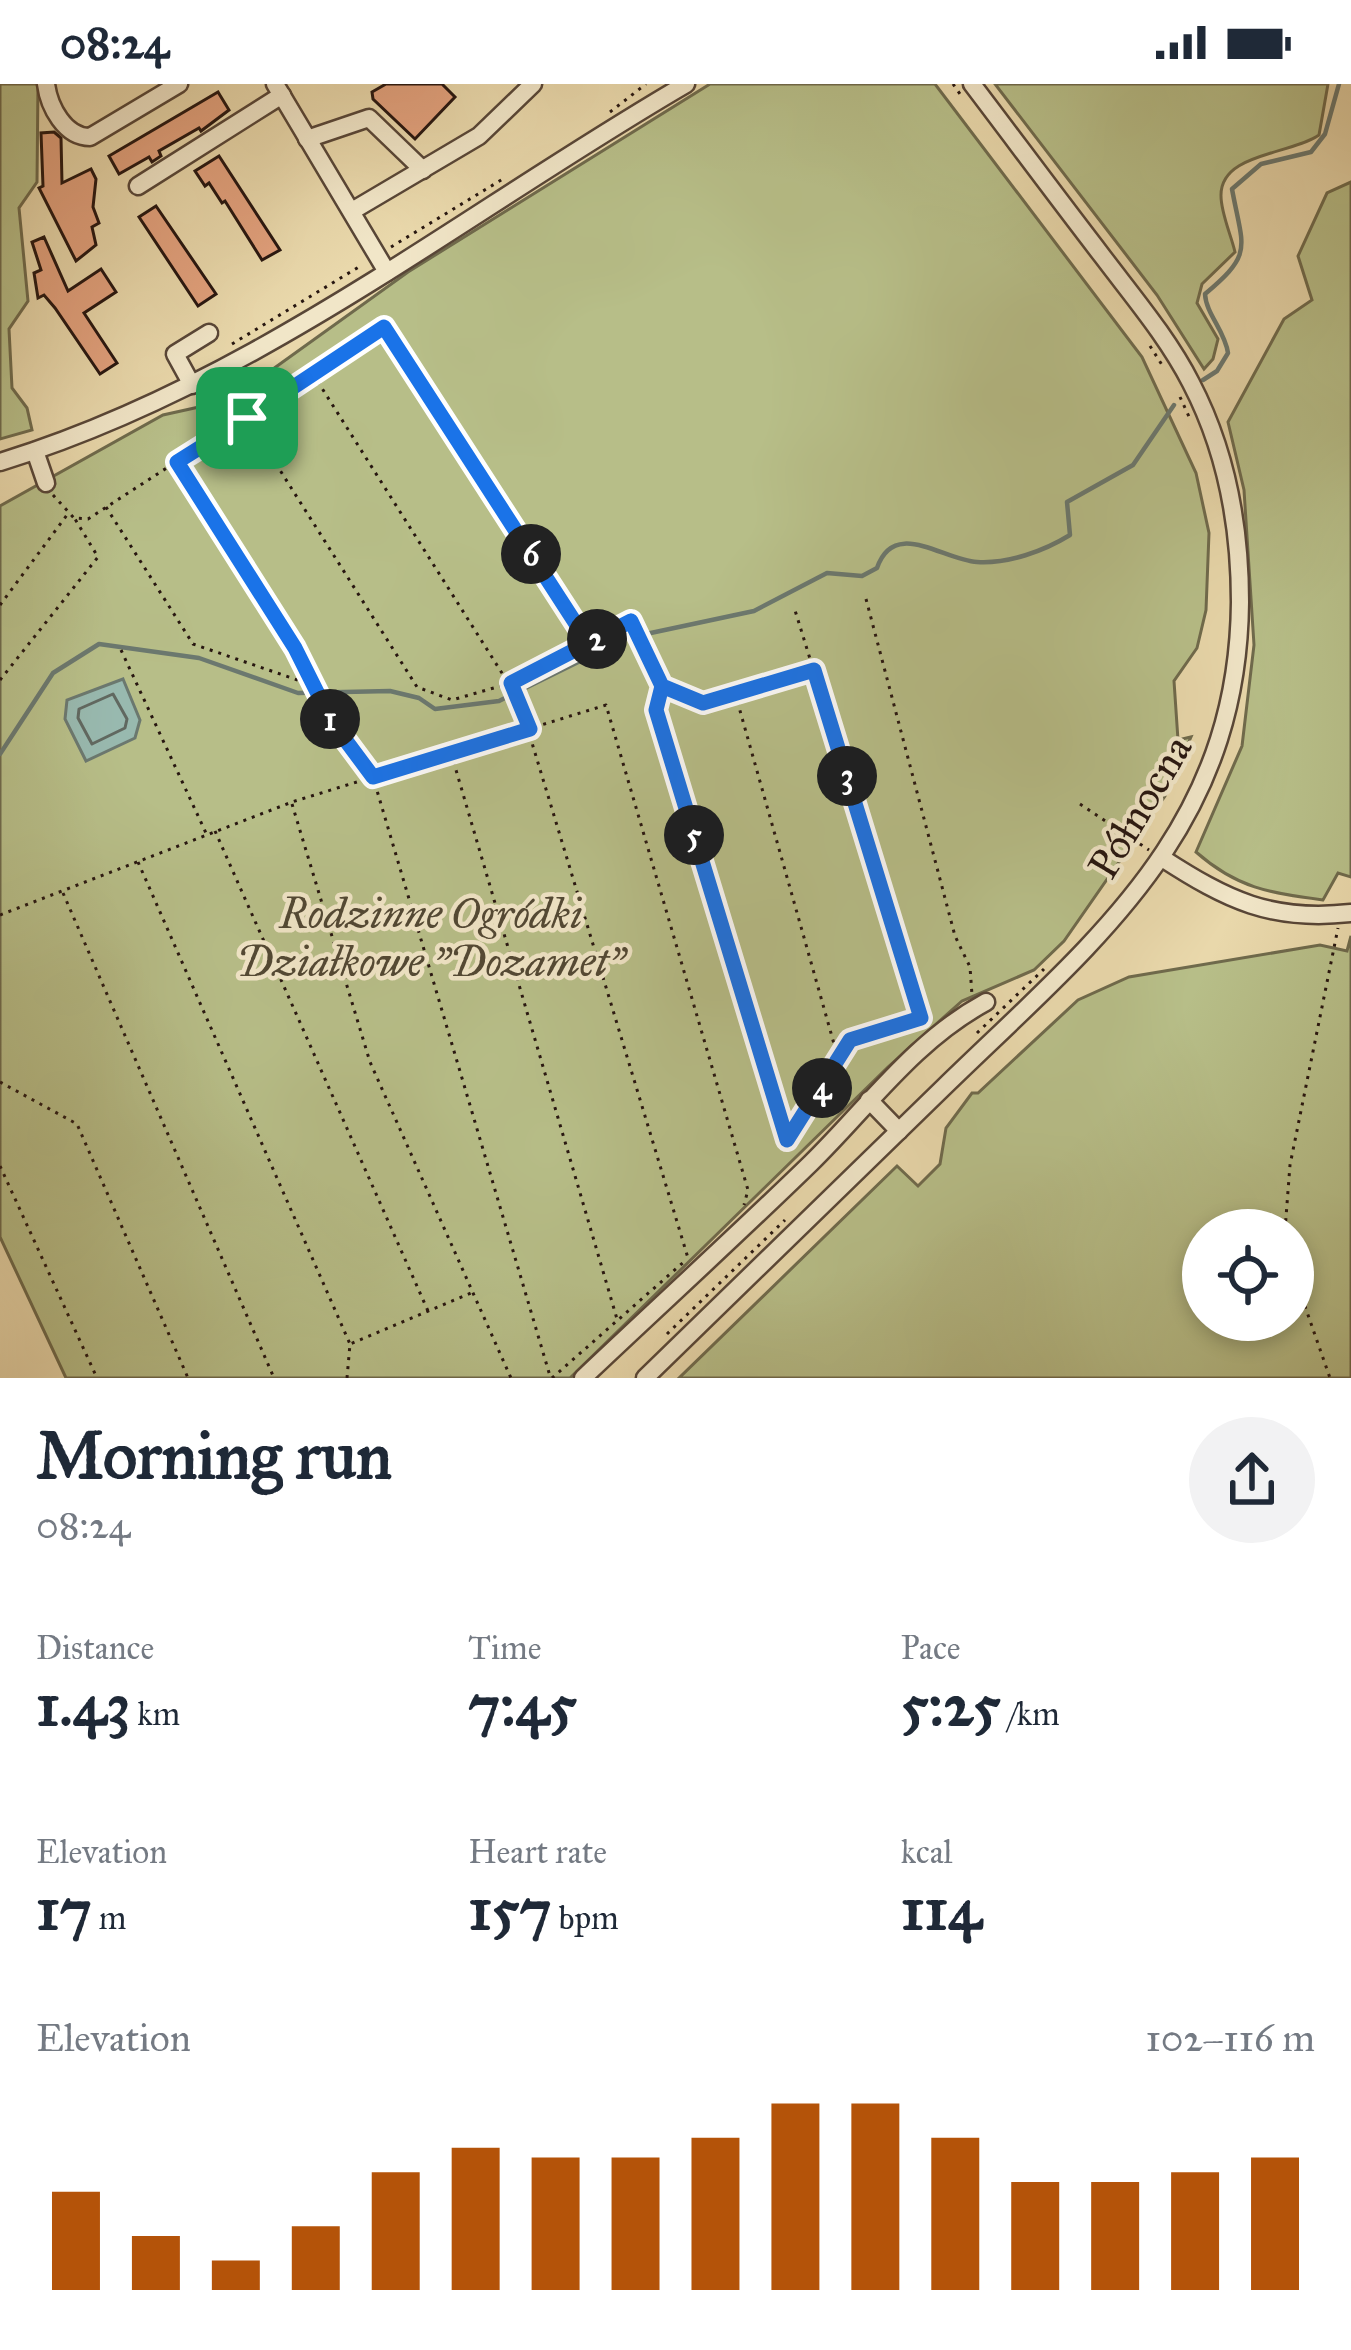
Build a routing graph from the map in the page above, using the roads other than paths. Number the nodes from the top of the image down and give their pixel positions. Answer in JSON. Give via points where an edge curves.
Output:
{"nodes":[{"id":1,"x":46,"y":84,"type":"edge"},
{"id":2,"x":179,"y":84,"type":"edge"},
{"id":3,"x":533,"y":84,"type":"edge"},
{"id":4,"x":686,"y":84,"type":"edge"},
{"id":5,"x":972,"y":84,"type":"edge"},
{"id":6,"x":279,"y":90,"type":"edge"},
{"id":7,"x":308,"y":139,"type":"junction"},
{"id":8,"x":423,"y":170,"type":"junction"},
{"id":9,"x":138,"y":186,"type":"dead end"},
{"id":10,"x":352,"y":212,"type":"junction"},
{"id":11,"x":382,"y":264,"type":"junction"},
{"id":12,"x":209,"y":333,"type":"dead end"},
{"id":13,"x":192,"y":385,"type":"junction"},
{"id":14,"x":35,"y":451,"type":"junction"},
{"id":15,"x":0,"y":462,"type":"edge"},
{"id":16,"x":46,"y":483,"type":"road end"},
{"id":17,"x":1156,"y":854,"type":"junction"},
{"id":18,"x":1346,"y":914,"type":"edge"},
{"id":19,"x":979,"y":1005,"type":"road end"},
{"id":20,"x":869,"y":1100,"type":"junction"},
{"id":21,"x":899,"y":1131,"type":"junction"},
{"id":22,"x":583,"y":1378,"type":"edge"},
{"id":23,"x":645,"y":1378,"type":"edge"}],
"edges":[{"from":1,"to":2,"type":"street","via":[[68,130],[81,137]]},
{"from":3,"to":8,"type":"street","via":[[479,136]]},
{"from":4,"to":11,"type":"street"},
{"from":5,"to":17,"type":"street","name":"Północna","via":[[1173,351],[1226,471],[1240,552],[1232,699],[1194,803]]},
{"from":6,"to":7,"type":"street"},
{"from":6,"to":9,"type":"street"},
{"from":7,"to":8,"type":"street","via":[[369,118]]},
{"from":7,"to":10,"type":"street"},
{"from":8,"to":10,"type":"street"},
{"from":10,"to":11,"type":"street"},
{"from":11,"to":13,"type":"street","via":[[285,337]]},
{"from":12,"to":13,"type":"street","via":[[175,354]]},
{"from":13,"to":14,"type":"street"},
{"from":14,"to":15,"type":"street"},
{"from":14,"to":16,"type":"street"},
{"from":17,"to":18,"type":"street","via":[[1241,904],[1282,914]]},
{"from":17,"to":21,"type":"street","name":"Północna","via":[[1086,951]]},
{"from":19,"to":20,"type":"street"},
{"from":20,"to":21,"type":"street"},
{"from":20,"to":22,"type":"street"},
{"from":21,"to":23,"type":"street","name":"Północna"}]}
